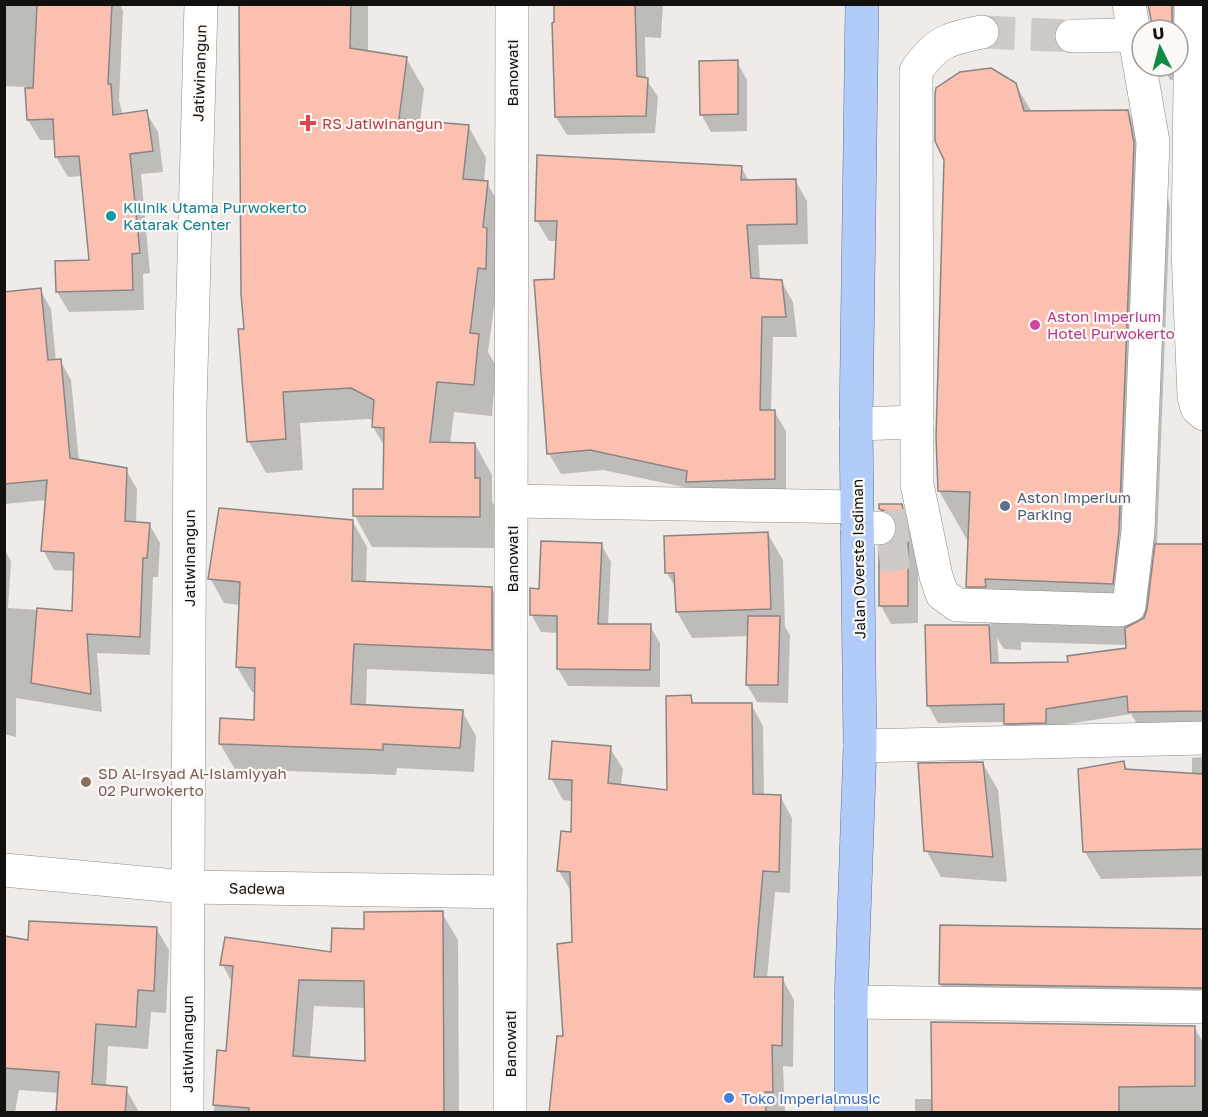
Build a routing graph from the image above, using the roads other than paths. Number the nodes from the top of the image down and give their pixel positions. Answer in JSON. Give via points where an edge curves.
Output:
{"nodes":[{"id":1,"x":201,"y":4,"type":"edge"},
{"id":2,"x":512,"y":4,"type":"edge"},
{"id":3,"x":862,"y":4,"type":"edge"},
{"id":4,"x":1191,"y":4,"type":"edge"},
{"id":5,"x":1130,"y":21,"type":"edge"},
{"id":6,"x":982,"y":33,"type":"tunnel mouth"},
{"id":7,"x":1072,"y":36,"type":"tunnel mouth"},
{"id":8,"x":1143,"y":78,"type":"edge"},
{"id":9,"x":1197,"y":91,"type":"edge"},
{"id":10,"x":1196,"y":251,"type":"edge"},
{"id":11,"x":1203,"y":414,"type":"edge"},
{"id":12,"x":917,"y":422,"type":"junction"},
{"id":13,"x":856,"y":424,"type":"junction"},
{"id":14,"x":513,"y":501,"type":"junction"},
{"id":15,"x":889,"y":536,"type":"junction"},
{"id":16,"x":1203,"y":738,"type":"edge"},
{"id":17,"x":860,"y":747,"type":"junction"},
{"id":18,"x":4,"y":870,"type":"edge"},
{"id":19,"x":186,"y":887,"type":"junction"},
{"id":20,"x":510,"y":892,"type":"junction"},
{"id":21,"x":851,"y":1002,"type":"junction"},
{"id":22,"x":1203,"y":1007,"type":"edge"},
{"id":23,"x":187,"y":1113,"type":"edge"},
{"id":24,"x":510,"y":1113,"type":"edge"},
{"id":25,"x":850,"y":1113,"type":"edge"}],
"edges":[{"from":1,"to":19,"type":"street","name":"Jatiwinangun","via":[[190,407]]},
{"from":2,"to":14,"type":"street","name":"Banowati"},
{"from":3,"to":13,"type":"main road","name":"Jalan Overste Isdiman"},
{"from":4,"to":9,"type":"street"},
{"from":5,"to":7,"type":"street"},
{"from":6,"to":12,"type":"street","via":[[952,38],[938,46],[916,71]]},
{"from":8,"to":15,"type":"street","via":[[1153,142],[1138,531],[1129,606],[1120,610],[957,605]]},
{"from":9,"to":10,"type":"street"},
{"from":10,"to":11,"type":"street","via":[[1194,396]]},
{"from":12,"to":13,"type":"street"},
{"from":12,"to":15,"type":"street","via":[[917,484]]},
{"from":13,"to":15,"type":"main road","name":"Jalan Overste Isdiman"},
{"from":14,"to":15,"type":"street"},
{"from":14,"to":20,"type":"street","name":"Banowati"},
{"from":15,"to":17,"type":"main road","name":"Jalan Overste Isdiman"},
{"from":16,"to":17,"type":"street"},
{"from":17,"to":21,"type":"main road","name":"Jalan Overste Isdiman"},
{"from":18,"to":19,"type":"street","name":"Sadewa"},
{"from":19,"to":20,"type":"street","name":"Sadewa"},
{"from":19,"to":23,"type":"street","name":"Jatiwinangun"},
{"from":20,"to":24,"type":"street","name":"Banowati"},
{"from":21,"to":22,"type":"street"},
{"from":21,"to":25,"type":"main road","name":"Jalan Overste Isdiman"}]}
